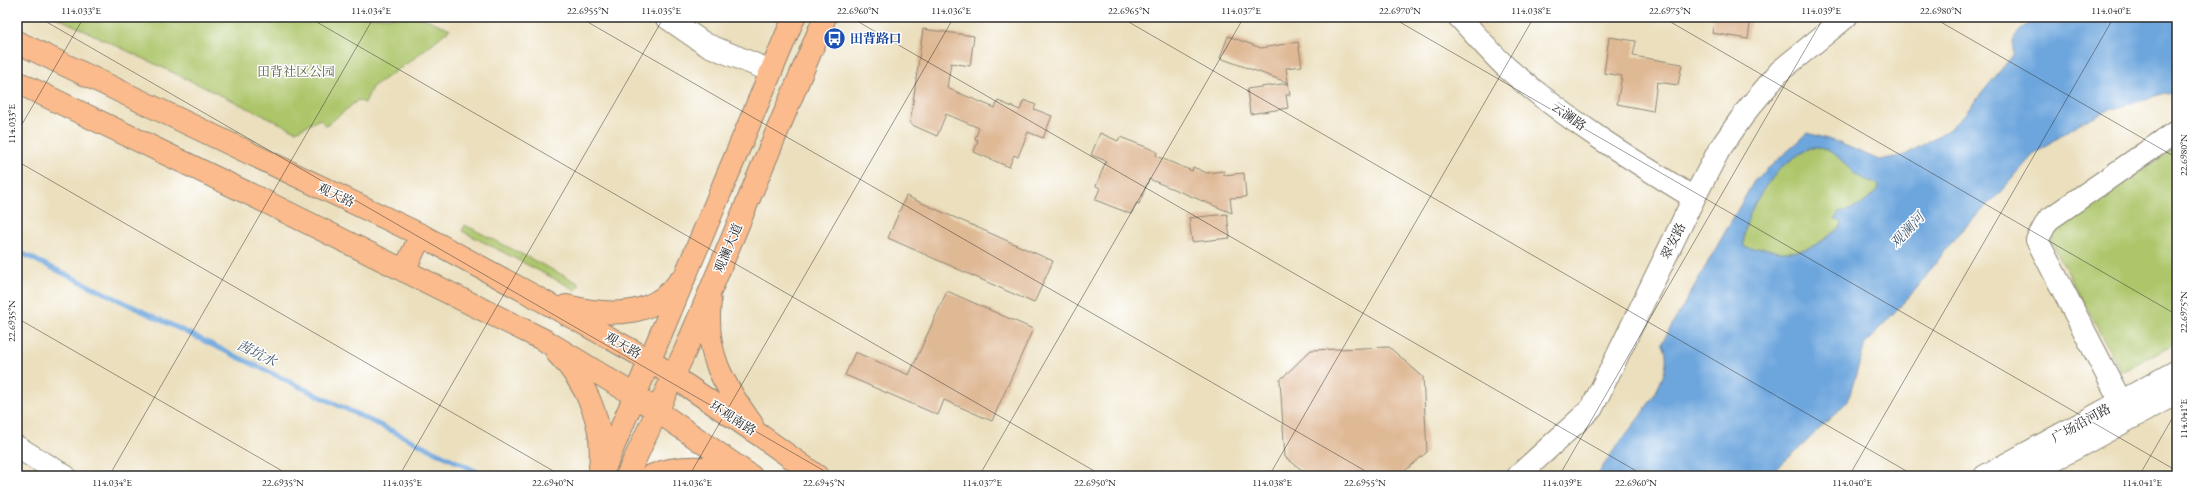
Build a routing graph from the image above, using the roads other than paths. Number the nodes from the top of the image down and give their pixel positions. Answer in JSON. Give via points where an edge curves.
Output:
{"nodes":[{"id":1,"x":666,"y":17,"type":"edge"},
{"id":2,"x":794,"y":17,"type":"edge"},
{"id":3,"x":825,"y":17,"type":"edge"},
{"id":4,"x":1459,"y":17,"type":"edge"},
{"id":5,"x":1846,"y":17,"type":"edge"},
{"id":6,"x":17,"y":42,"type":"edge"},
{"id":7,"x":771,"y":71,"type":"junction"},
{"id":8,"x":17,"y":82,"type":"edge"},
{"id":9,"x":2177,"y":131,"type":"edge"},
{"id":10,"x":1694,"y":198,"type":"junction"},
{"id":11,"x":421,"y":235,"type":"junction"},
{"id":12,"x":688,"y":270,"type":"junction"},
{"id":13,"x":404,"y":271,"type":"junction"},
{"id":14,"x":711,"y":288,"type":"junction"},
{"id":15,"x":534,"y":296,"type":"junction"},
{"id":16,"x":544,"y":340,"type":"junction"},
{"id":17,"x":649,"y":360,"type":"junction"},
{"id":18,"x":2177,"y":371,"type":"edge"},
{"id":19,"x":673,"y":376,"type":"junction"},
{"id":20,"x":2177,"y":392,"type":"edge"},
{"id":21,"x":634,"y":395,"type":"junction"},
{"id":22,"x":2121,"y":402,"type":"junction"},
{"id":23,"x":658,"y":411,"type":"junction"},
{"id":24,"x":761,"y":436,"type":"junction"},
{"id":25,"x":17,"y":447,"type":"edge"},
{"id":26,"x":65,"y":476,"type":"edge"},
{"id":27,"x":600,"y":476,"type":"edge"},
{"id":28,"x":626,"y":476,"type":"edge"},
{"id":29,"x":651,"y":476,"type":"edge"},
{"id":30,"x":751,"y":476,"type":"edge"},
{"id":31,"x":817,"y":476,"type":"edge"},
{"id":32,"x":1518,"y":476,"type":"edge"},
{"id":33,"x":1985,"y":476,"type":"edge"},
{"id":34,"x":2024,"y":476,"type":"edge"}],
"edges":[{"from":1,"to":7,"type":"street","via":[[705,44]]},
{"from":2,"to":7,"type":"main road"},
{"from":3,"to":14,"type":"main road","name":"观澜大道"},
{"from":4,"to":10,"type":"street","name":"云澜路","via":[[1506,67],[1545,99],[1612,147]]},
{"from":5,"to":10,"type":"street","name":"翠安路","via":[[1780,71],[1747,110],[1719,150]]},
{"from":6,"to":11,"type":"main road","name":"观天路"},
{"from":7,"to":12,"type":"main road"},
{"from":8,"to":13,"type":"main road"},
{"from":9,"to":22,"type":"street","via":[[2048,220],[2037,240]]},
{"from":10,"to":32,"type":"street","name":"翠安路","via":[[1592,408]]},
{"from":11,"to":13,"type":"main road"},
{"from":11,"to":15,"type":"main road","name":"观天路"},
{"from":12,"to":15,"type":"main road","via":[[662,299],[636,312],[580,309]]},
{"from":12,"to":17,"type":"main road"},
{"from":13,"to":16,"type":"main road"},
{"from":14,"to":19,"type":"main road","name":"观澜大道"},
{"from":14,"to":24,"type":"main road","via":[[711,345],[720,376]]},
{"from":15,"to":17,"type":"main road","name":"观天路"},
{"from":16,"to":21,"type":"main road"},
{"from":16,"to":27,"type":"main road","via":[[567,363],[589,400],[601,440]]},
{"from":17,"to":19,"type":"main road","name":"环观南路"},
{"from":17,"to":21,"type":"main road"},
{"from":18,"to":22,"type":"street","name":"广场沿河路"},
{"from":19,"to":23,"type":"main road","name":"观澜大道"},
{"from":19,"to":24,"type":"main road","name":"环观南路"},
{"from":20,"to":34,"type":"street","name":"广场沿河路"},
{"from":21,"to":23,"type":"main road"},
{"from":21,"to":27,"type":"main road"},
{"from":22,"to":33,"type":"street","name":"广场沿河路"},
{"from":23,"to":28,"type":"main road","name":"观澜大道"},
{"from":23,"to":30,"type":"main road"},
{"from":24,"to":31,"type":"main road","name":"环观南路"},
{"from":25,"to":26,"type":"street"},
{"from":29,"to":30,"type":"main road","via":[[661,472],[696,468],[722,469]]}]}
